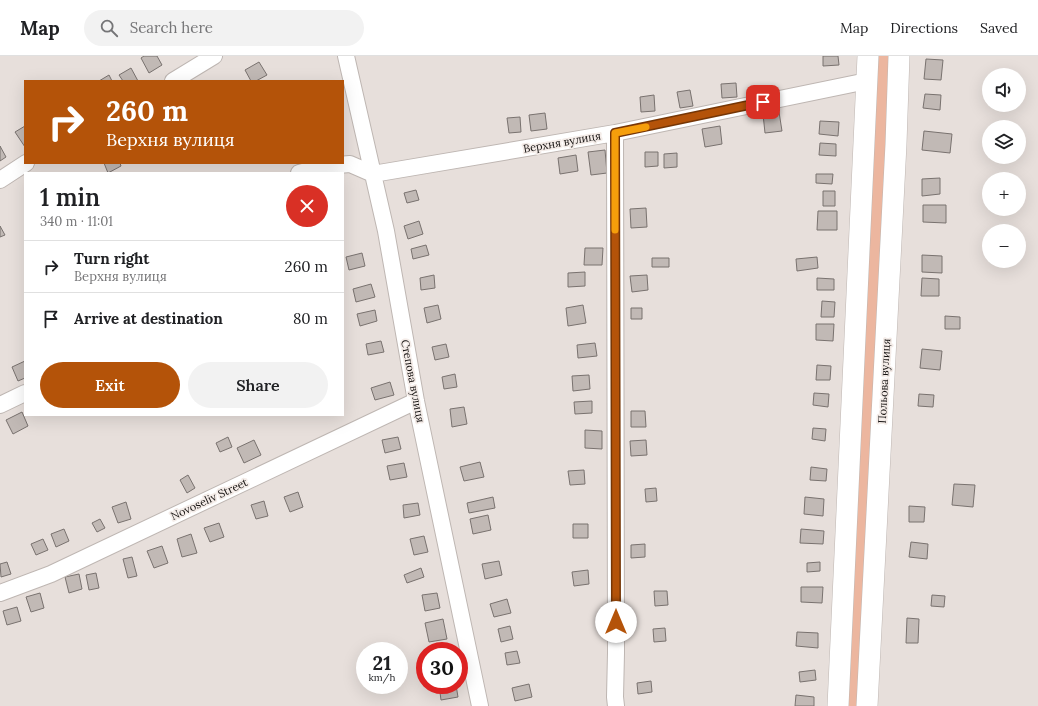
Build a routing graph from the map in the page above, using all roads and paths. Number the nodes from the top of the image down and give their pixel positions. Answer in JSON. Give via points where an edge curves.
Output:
{"nodes":[{"id":1,"x":214,"y":56,"type":"edge"},
{"id":2,"x":346,"y":56,"type":"edge"},
{"id":3,"x":868,"y":56,"type":"edge"},
{"id":4,"x":899,"y":56,"type":"edge"},
{"id":5,"x":175,"y":80,"type":"edge"},
{"id":6,"x":867,"y":81,"type":"junction"},
{"id":7,"x":615,"y":133,"type":"junction"},
{"id":8,"x":24,"y":164,"type":"edge"},
{"id":9,"x":303,"y":172,"type":"edge"},
{"id":10,"x":373,"y":174,"type":"junction"},
{"id":11,"x":0,"y":180,"type":"edge"},
{"id":12,"x":24,"y":393,"type":"edge"},
{"id":13,"x":416,"y":401,"type":"junction"},
{"id":14,"x":0,"y":405,"type":"edge"},
{"id":15,"x":0,"y":593,"type":"edge"},
{"id":16,"x":480,"y":706,"type":"edge"},
{"id":17,"x":616,"y":706,"type":"edge"},
{"id":18,"x":838,"y":706,"type":"edge"},
{"id":19,"x":867,"y":706,"type":"edge"}],
"edges":[{"from":1,"to":5,"type":"street"},
{"from":2,"to":10,"type":"street","name":"Степова вулиця"},
{"from":3,"to":6,"type":"main road"},
{"from":4,"to":19,"type":"main road","name":"Польова вулиця"},
{"from":6,"to":7,"type":"street","name":"Верхня вулиця"},
{"from":6,"to":18,"type":"main road"},
{"from":7,"to":10,"type":"street","name":"Верхня вулиця"},
{"from":7,"to":17,"type":"street"},
{"from":8,"to":11,"type":"street"},
{"from":9,"to":10,"type":"street","via":[[326,166],[350,164]]},
{"from":10,"to":13,"type":"street","name":"Степова вулиця","via":[[386,231]]},
{"from":12,"to":14,"type":"street"},
{"from":13,"to":15,"type":"street","name":"Novoseliv Street","via":[[58,570]]},
{"from":13,"to":16,"type":"street","name":"Степова вулиця"}]}
